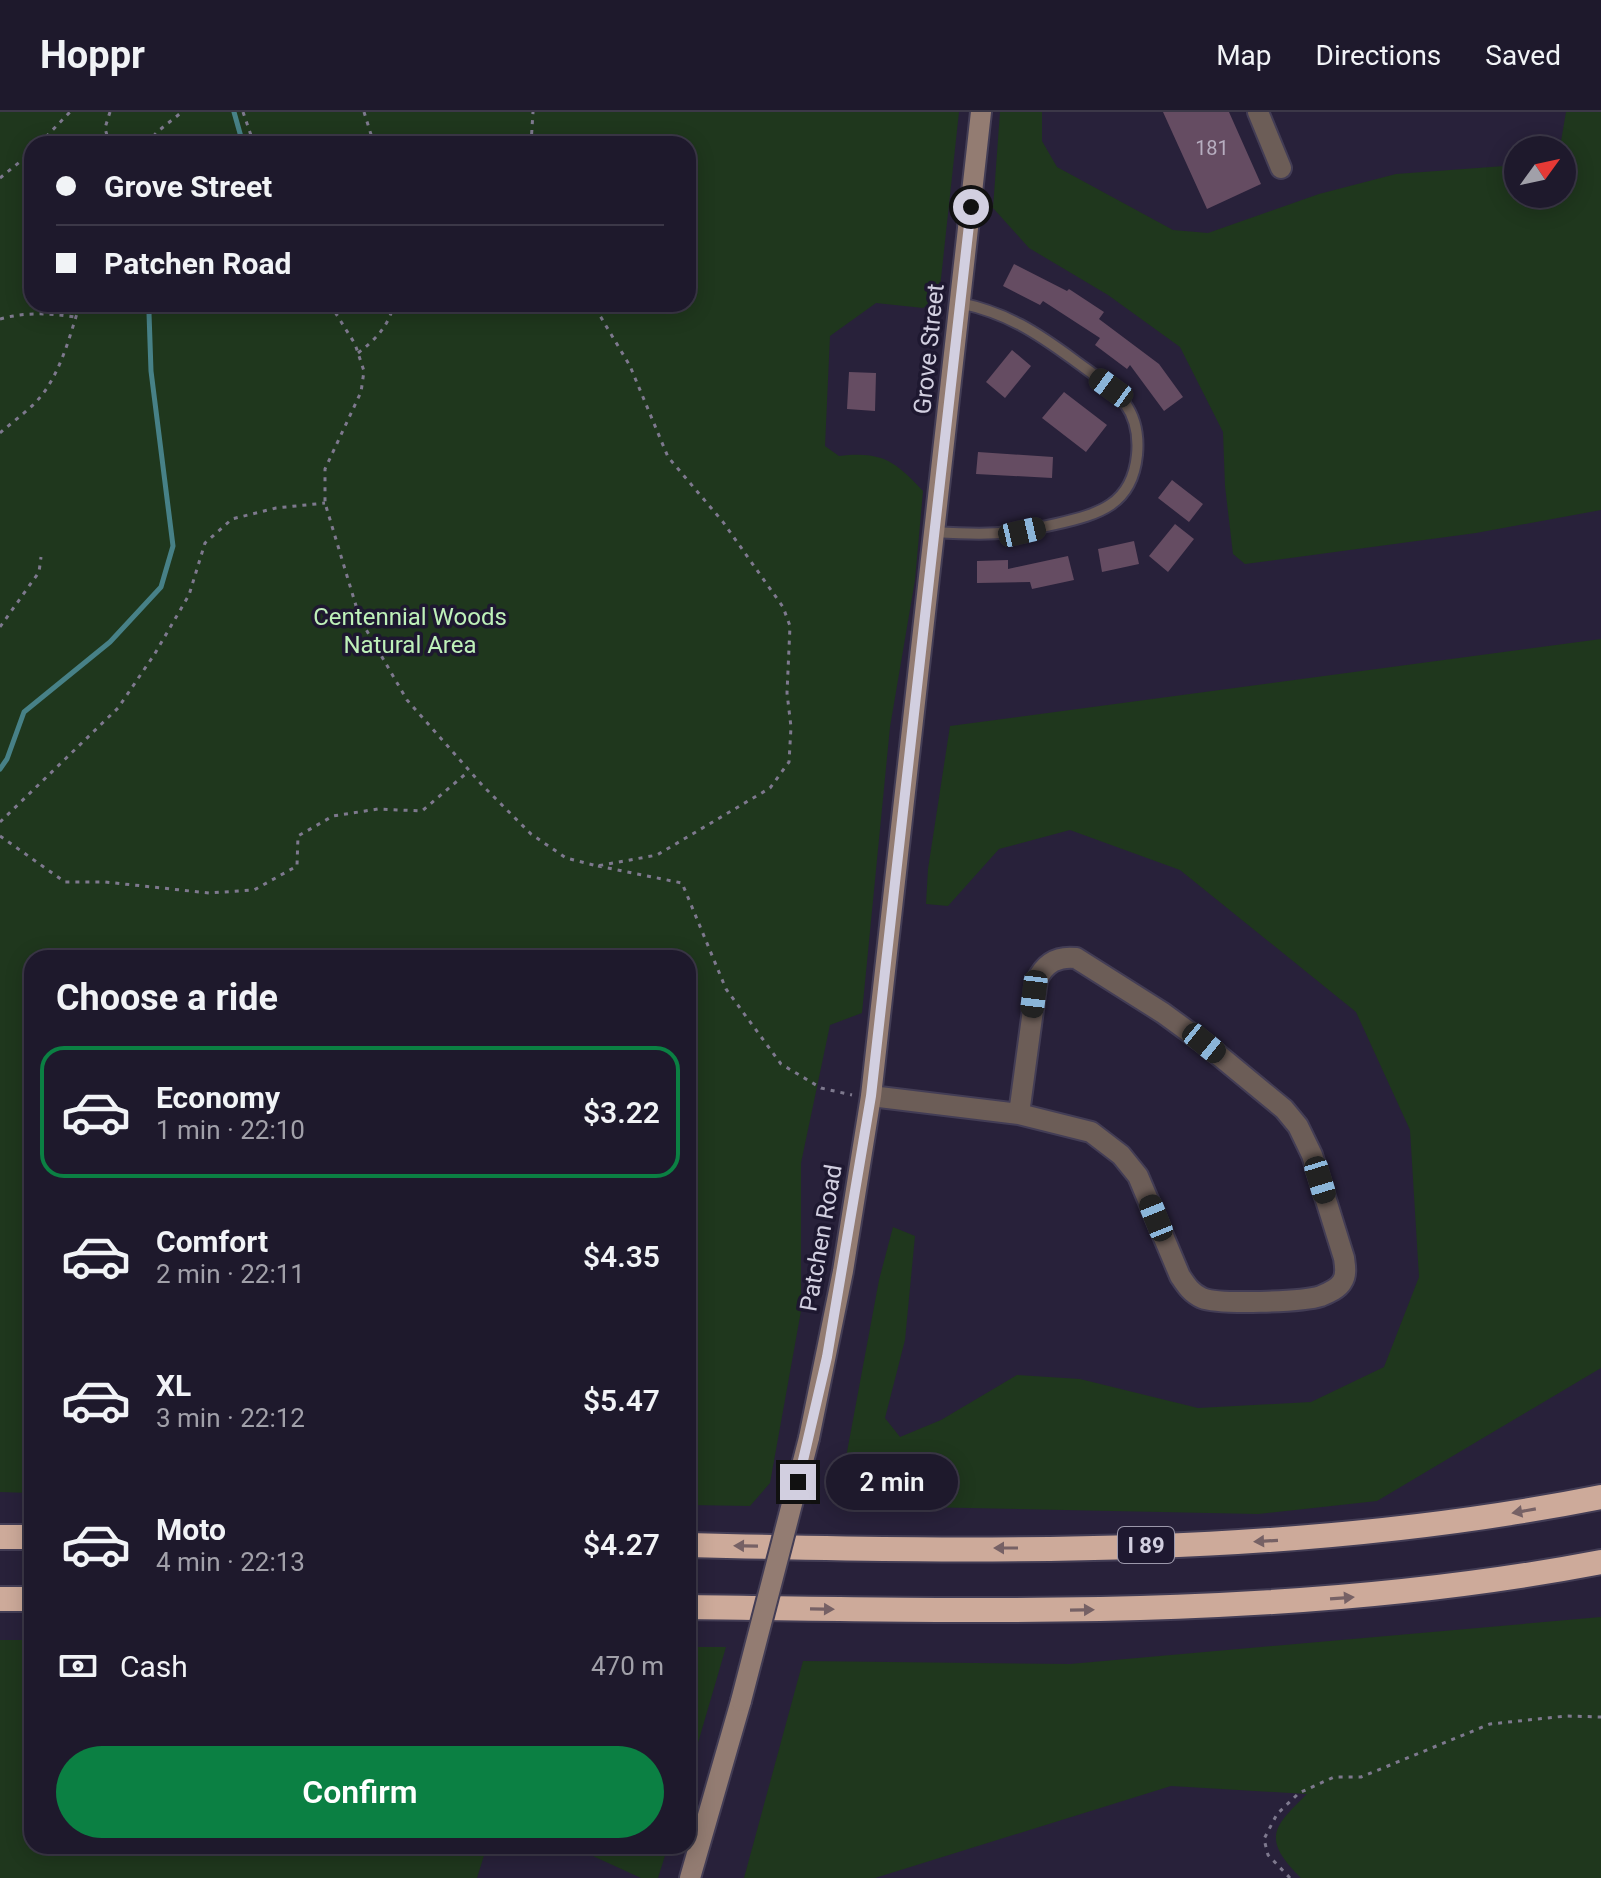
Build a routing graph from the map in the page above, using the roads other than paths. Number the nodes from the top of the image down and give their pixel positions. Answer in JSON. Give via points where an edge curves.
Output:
{"nodes":[{"id":1,"x":981,"y":112,"type":"edge"},
{"id":2,"x":1258,"y":112,"type":"edge"},
{"id":3,"x":1281,"y":168,"type":"dead end"},
{"id":4,"x":960,"y":303,"type":"junction"},
{"id":5,"x":935,"y":532,"type":"junction"},
{"id":6,"x":927,"y":592,"type":"joint"},
{"id":7,"x":871,"y":1096,"type":"junction"},
{"id":8,"x":1019,"y":1114,"type":"junction"},
{"id":9,"x":1601,"y":1497,"type":"edge"},
{"id":10,"x":0,"y":1537,"type":"edge"},
{"id":11,"x":24,"y":1537,"type":"edge"},
{"id":12,"x":696,"y":1545,"type":"edge"},
{"id":13,"x":1601,"y":1562,"type":"edge"},
{"id":14,"x":0,"y":1599,"type":"edge"},
{"id":15,"x":24,"y":1599,"type":"edge"},
{"id":16,"x":696,"y":1607,"type":"edge"},
{"id":17,"x":690,"y":1878,"type":"edge"}],
"edges":[{"from":1,"to":4,"type":"street","name":"Grove Street"},
{"from":2,"to":3,"type":"street"},
{"from":4,"to":5,"type":"street","name":"Grove Street"},
{"from":4,"to":5,"type":"lane","via":[[1019,322],[1111,388],[1135,419],[1137,453],[1122,495],[1091,515],[1002,535]]},
{"from":5,"to":6,"type":"street","name":"Grove Street"},
{"from":6,"to":7,"type":"street","name":"Patchen Road"},
{"from":7,"to":8,"type":"street"},
{"from":7,"to":17,"type":"street","name":"Patchen Road","bridge":true,"via":[[809,1438]]},
{"from":8,"to":8,"type":"street","via":[[1091,1132],[1121,1155],[1138,1176],[1180,1276],[1197,1295],[1215,1301],[1310,1298],[1342,1283],[1340,1243],[1312,1155],[1292,1118],[1204,1043],[1076,958],[1051,962],[1037,980]]},
{"from":9,"to":12,"type":"highway","number":"I 89","one_way":true,"via":[[1444,1524],[1266,1541],[1090,1549]]},
{"from":10,"to":11,"type":"highway"},
{"from":16,"to":13,"type":"highway","one_way":true,"via":[[1006,1611],[1241,1606],[1421,1591]]},
{"from":14,"to":15,"type":"highway"}]}
